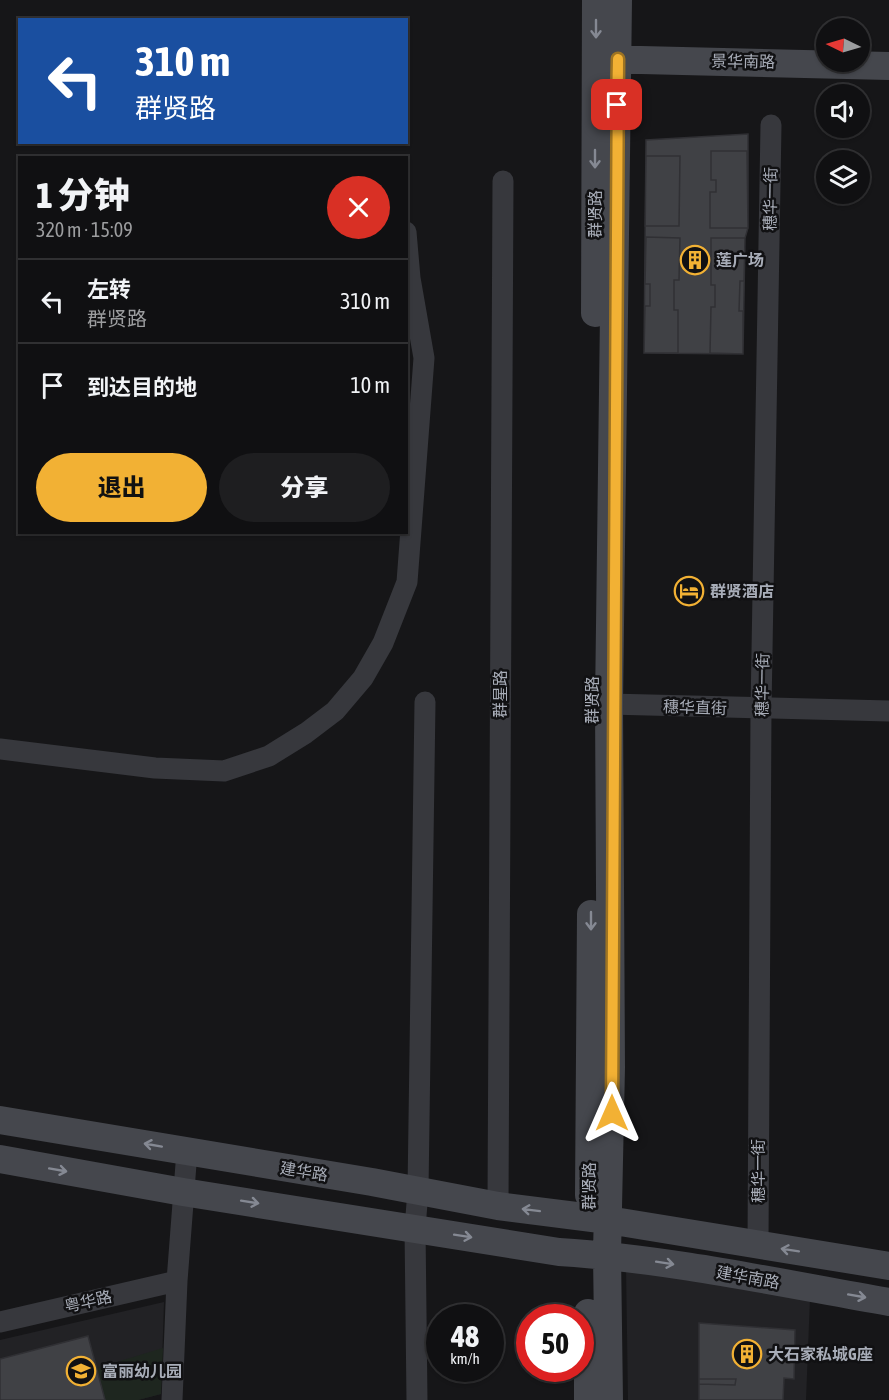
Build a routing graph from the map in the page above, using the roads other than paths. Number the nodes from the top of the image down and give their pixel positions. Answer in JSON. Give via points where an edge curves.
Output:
{"nodes":[{"id":1,"x":596,"y":0,"type":"edge"},
{"id":2,"x":618,"y":0,"type":"edge"},
{"id":3,"x":607,"y":59,"type":"junction"},
{"id":4,"x":889,"y":66,"type":"edge"},
{"id":5,"x":771,"y":125,"type":"dead end"},
{"id":6,"x":503,"y":181,"type":"dead end"},
{"id":7,"x":408,"y":255,"type":"edge"},
{"id":8,"x":425,"y":702,"type":"dead end"},
{"id":9,"x":609,"y":704,"type":"junction"},
{"id":10,"x":761,"y":710,"type":"junction"},
{"id":11,"x":889,"y":711,"type":"edge"},
{"id":12,"x":0,"y":749,"type":"edge"},
{"id":13,"x":0,"y":1120,"type":"edge"},
{"id":14,"x":187,"y":1151,"type":"junction"},
{"id":15,"x":0,"y":1159,"type":"edge"},
{"id":16,"x":418,"y":1191,"type":"junction"},
{"id":17,"x":183,"y":1192,"type":"junction"},
{"id":18,"x":498,"y":1206,"type":"junction"},
{"id":19,"x":599,"y":1218,"type":"junction"},
{"id":20,"x":415,"y":1228,"type":"junction"},
{"id":21,"x":758,"y":1245,"type":"junction"},
{"id":22,"x":598,"y":1254,"type":"junction"},
{"id":23,"x":889,"y":1266,"type":"edge"},
{"id":24,"x":177,"y":1281,"type":"junction"},
{"id":25,"x":889,"y":1302,"type":"edge"},
{"id":26,"x":0,"y":1322,"type":"edge"},
{"id":27,"x":172,"y":1400,"type":"edge"},
{"id":28,"x":417,"y":1400,"type":"edge"},
{"id":29,"x":588,"y":1400,"type":"edge"},
{"id":30,"x":610,"y":1400,"type":"edge"}],
"edges":[{"from":1,"to":3,"type":"main road","name":"群贤路","one_way":true},
{"from":2,"to":3,"type":"main road","name":"群贤路"},
{"from":3,"to":4,"type":"main road","name":"景华南路"},
{"from":3,"to":9,"type":"main road","name":"群贤路"},
{"from":3,"to":19,"type":"main road","name":"群贤路","one_way":true},
{"from":3,"to":30,"type":"main road","name":"群贤路"},
{"from":5,"to":10,"type":"street","name":"穗华一街"},
{"from":6,"to":18,"type":"street","name":"群星路"},
{"from":7,"to":12,"type":"street","via":[[424,358],[407,582],[383,643],[363,678],[335,711],[306,733],[269,756],[224,771],[155,768]]},
{"from":8,"to":16,"type":"street"},
{"from":9,"to":10,"type":"street","name":"穗华直街"},
{"from":9,"to":19,"type":"main road","name":"群贤路","via":[[611,1067]]},
{"from":10,"to":11,"type":"street","name":"穗华直街"},
{"from":10,"to":21,"type":"street","name":"穗华一街"},
{"from":14,"to":13,"type":"main road","name":"建华路","one_way":true},
{"from":14,"to":16,"type":"main road","name":"建华路"},
{"from":14,"to":17,"type":"street"},
{"from":15,"to":17,"type":"main road","one_way":true},
{"from":16,"to":18,"type":"main road","name":"建华路"},
{"from":16,"to":20,"type":"street"},
{"from":17,"to":20,"type":"main road","one_way":true},
{"from":17,"to":24,"type":"street"},
{"from":19,"to":18,"type":"main road","name":"建华路","one_way":true},
{"from":19,"to":21,"type":"main road","name":"建华南路"},
{"from":19,"to":22,"type":"main road","name":"群贤路"},
{"from":20,"to":22,"type":"main road","one_way":true,"via":[[559,1252]]},
{"from":20,"to":28,"type":"street"},
{"from":23,"to":21,"type":"main road","name":"建华南路","one_way":true},
{"from":22,"to":25,"type":"main road","name":"建华南路","one_way":true},
{"from":22,"to":29,"type":"main road","name":"群贤路"},
{"from":22,"to":30,"type":"main road","name":"群贤路"},
{"from":24,"to":26,"type":"street","name":"粤华路"},
{"from":24,"to":27,"type":"street"}]}
